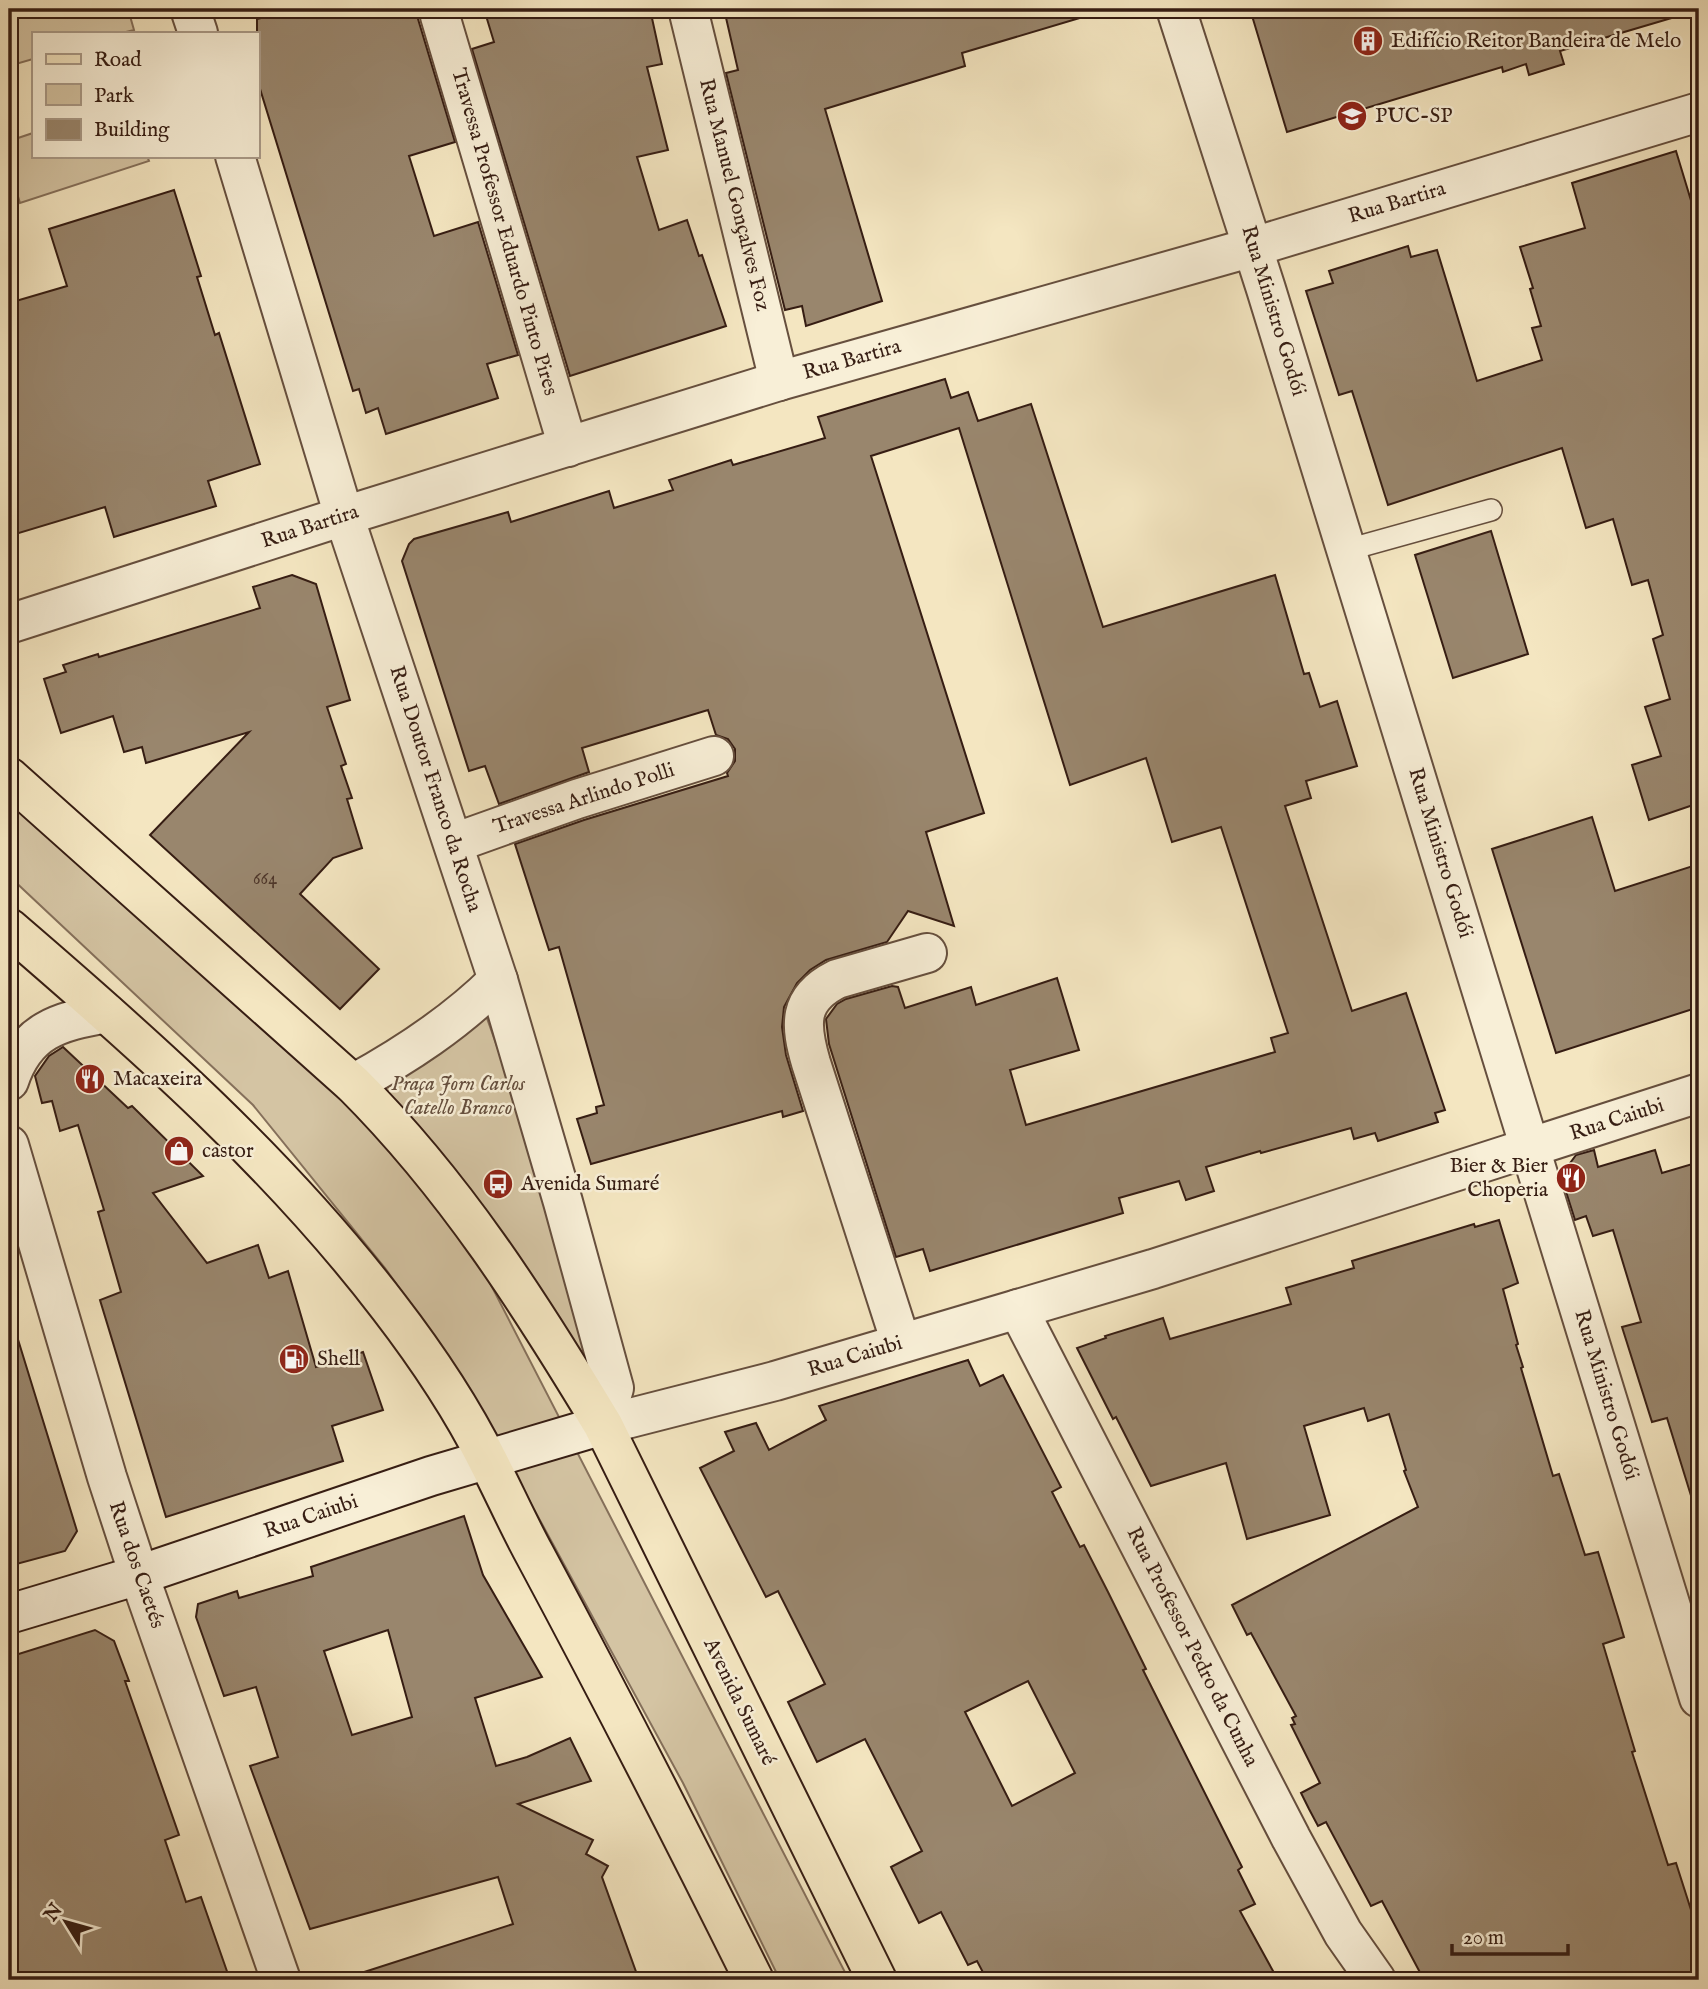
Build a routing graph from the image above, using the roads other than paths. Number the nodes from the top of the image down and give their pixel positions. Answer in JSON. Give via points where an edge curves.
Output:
{"nodes":[{"id":1,"x":190,"y":9,"type":"edge"},
{"id":2,"x":688,"y":9,"type":"edge"},
{"id":3,"x":1176,"y":9,"type":"edge"},
{"id":4,"x":440,"y":16,"type":"dead end"},
{"id":5,"x":198,"y":32,"type":"edge"},
{"id":6,"x":1699,"y":112,"type":"edge"},
{"id":7,"x":236,"y":158,"type":"edge"},
{"id":8,"x":1253,"y":247,"type":"junction"},
{"id":9,"x":779,"y":381,"type":"junction"},
{"id":10,"x":568,"y":447,"type":"junction"},
{"id":11,"x":1491,"y":510,"type":"dead end"},
{"id":12,"x":344,"y":516,"type":"junction"},
{"id":13,"x":1347,"y":550,"type":"junction"},
{"id":14,"x":9,"y":624,"type":"edge"},
{"id":15,"x":714,"y":756,"type":"dead end"},
{"id":16,"x":9,"y":777,"type":"edge"},
{"id":17,"x":454,"y":843,"type":"junction"},
{"id":18,"x":9,"y":928,"type":"edge"},
{"id":19,"x":927,"y":953,"type":"dead end"},
{"id":20,"x":498,"y":980,"type":"junction"},
{"id":21,"x":106,"y":1013,"type":"junction"},
{"id":22,"x":9,"y":1080,"type":"edge"},
{"id":23,"x":353,"y":1084,"type":"junction"},
{"id":24,"x":1699,"y":1093,"type":"edge"},
{"id":25,"x":9,"y":1145,"type":"edge"},
{"id":26,"x":1531,"y":1148,"type":"junction"},
{"id":27,"x":1018,"y":1309,"type":"junction"},
{"id":28,"x":901,"y":1343,"type":"junction"},
{"id":29,"x":603,"y":1425,"type":"junction"},
{"id":30,"x":488,"y":1460,"type":"junction"},
{"id":31,"x":139,"y":1575,"type":"junction"},
{"id":32,"x":9,"y":1614,"type":"edge"},
{"id":33,"x":1699,"y":1698,"type":"edge"},
{"id":34,"x":281,"y":1980,"type":"edge"},
{"id":35,"x":754,"y":1980,"type":"edge"},
{"id":36,"x":877,"y":1980,"type":"edge"},
{"id":37,"x":1376,"y":1980,"type":"edge"}],
"edges":[{"from":1,"to":5,"type":"street"},
{"from":2,"to":9,"type":"street","name":"Rua Manuel Gonçalves Foz"},
{"from":3,"to":8,"type":"street","name":"Rua Ministro Godói"},
{"from":4,"to":10,"type":"street","name":"Travessa Professor Eduardo Pinto Pires"},
{"from":6,"to":8,"type":"street","name":"Rua Bartira"},
{"from":7,"to":12,"type":"street","name":"Rua Doutor Franco da Rocha"},
{"from":8,"to":9,"type":"street","name":"Rua Bartira"},
{"from":8,"to":13,"type":"street","name":"Rua Ministro Godói"},
{"from":9,"to":10,"type":"street","name":"Rua Bartira"},
{"from":10,"to":12,"type":"street","name":"Rua Bartira"},
{"from":11,"to":13,"type":"lane"},
{"from":12,"to":14,"type":"street","name":"Rua Bartira"},
{"from":12,"to":17,"type":"street","name":"Rua Doutor Franco da Rocha"},
{"from":13,"to":26,"type":"street","name":"Rua Ministro Godói"},
{"from":15,"to":17,"type":"street","name":"Travessa Arlindo Polli"},
{"from":16,"to":23,"type":"main road","name":"Avenida Sumaré"},
{"from":17,"to":20,"type":"street","name":"Rua Doutor Franco da Rocha"},
{"from":18,"to":21,"type":"main road"},
{"from":19,"to":28,"type":"street","via":[[825,985],[809,1003],[802,1029]]},
{"from":20,"to":23,"type":"street","via":[[423,1043]]},
{"from":20,"to":29,"type":"street","name":"Rua Doutor Franco da Rocha","via":[[614,1388]]},
{"from":21,"to":22,"type":"street","via":[[41,1032],[24,1051]]},
{"from":21,"to":30,"type":"main road","via":[[203,1101],[342,1249],[427,1359]]},
{"from":23,"to":29,"type":"main road","name":"Avenida Sumaré","via":[[462,1207]]},
{"from":24,"to":26,"type":"street","name":"Rua Caiubi"},
{"from":25,"to":31,"type":"street","name":"Rua dos Caetés"},
{"from":26,"to":27,"type":"street","name":"Rua Caiubi"},
{"from":26,"to":33,"type":"street","name":"Rua Ministro Godói"},
{"from":27,"to":28,"type":"street","name":"Rua Caiubi"},
{"from":27,"to":37,"type":"street","name":"Rua Professor Pedro da Cunha","via":[[1304,1862],[1343,1933]]},
{"from":28,"to":29,"type":"street","name":"Rua Caiubi"},
{"from":29,"to":30,"type":"street","name":"Rua Caiubi"},
{"from":29,"to":36,"type":"main road","name":"Avenida Sumaré"},
{"from":30,"to":31,"type":"street","name":"Rua Caiubi"},
{"from":30,"to":35,"type":"main road"},
{"from":31,"to":32,"type":"street","name":"Rua Caiubi"},
{"from":31,"to":34,"type":"street","name":"Rua dos Caetés"}]}
